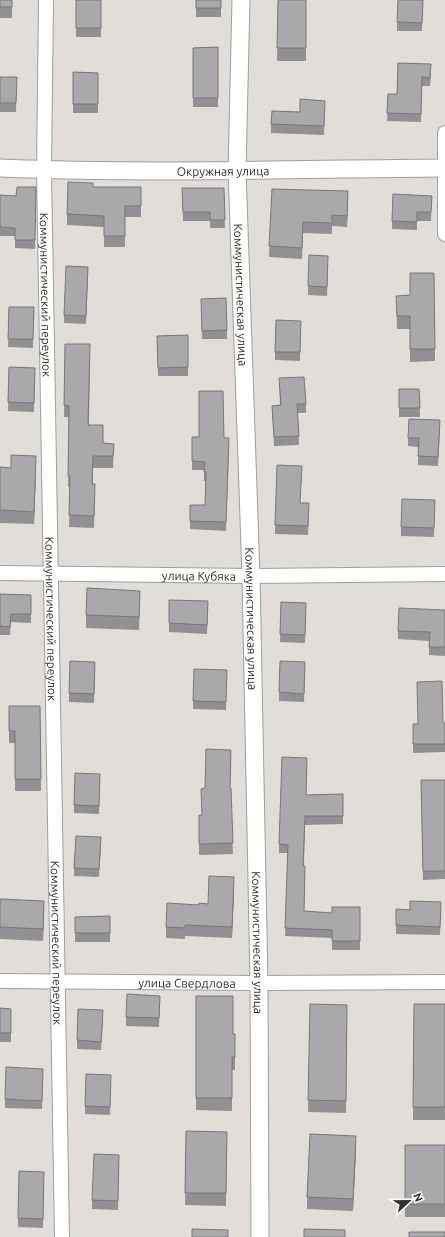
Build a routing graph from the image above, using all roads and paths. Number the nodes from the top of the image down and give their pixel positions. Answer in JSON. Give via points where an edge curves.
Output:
{"nodes":[{"id":1,"x":46,"y":0,"type":"edge"},
{"id":2,"x":241,"y":0,"type":"edge"},
{"id":3,"x":445,"y":133,"type":"edge"},
{"id":4,"x":0,"y":168,"type":"edge"},
{"id":5,"x":445,"y":168,"type":"edge"},
{"id":6,"x":44,"y":170,"type":"junction"},
{"id":7,"x":237,"y":170,"type":"junction"},
{"id":8,"x":445,"y":234,"type":"edge"},
{"id":9,"x":0,"y":573,"type":"edge"},
{"id":10,"x":50,"y":574,"type":"junction"},
{"id":11,"x":445,"y":574,"type":"edge"},
{"id":12,"x":250,"y":576,"type":"junction"},
{"id":13,"x":0,"y":981,"type":"edge"},
{"id":14,"x":58,"y":981,"type":"junction"},
{"id":15,"x":445,"y":982,"type":"edge"},
{"id":16,"x":259,"y":983,"type":"junction"},
{"id":17,"x":62,"y":1237,"type":"edge"},
{"id":18,"x":260,"y":1237,"type":"edge"}],
"edges":[{"from":1,"to":6,"type":"street","name":"Коммунистический переулок"},
{"from":2,"to":7,"type":"street","name":"Коммунистическая улица"},
{"from":3,"to":5,"type":"street"},
{"from":4,"to":6,"type":"street","name":"Окружная улица"},
{"from":5,"to":7,"type":"street","name":"Окружная улица"},
{"from":5,"to":8,"type":"street"},
{"from":6,"to":7,"type":"street","name":"Окружная улица"},
{"from":6,"to":10,"type":"street","name":"Коммунистический переулок"},
{"from":7,"to":12,"type":"street","name":"Коммунистическая улица"},
{"from":9,"to":10,"type":"street","name":"улица Кубяка"},
{"from":10,"to":12,"type":"street","name":"улица Кубяка"},
{"from":10,"to":14,"type":"street","name":"Коммунистический переулок"},
{"from":11,"to":12,"type":"street","name":"улица Кубяка"},
{"from":12,"to":16,"type":"street","name":"Коммунистическая улица"},
{"from":13,"to":14,"type":"street","name":"улица Свердлова"},
{"from":14,"to":16,"type":"street","name":"улица Свердлова"},
{"from":14,"to":17,"type":"street","name":"Коммунистический переулок"},
{"from":15,"to":16,"type":"street","name":"улица Свердлова"},
{"from":16,"to":18,"type":"street","name":"Коммунистическая улица"}]}
